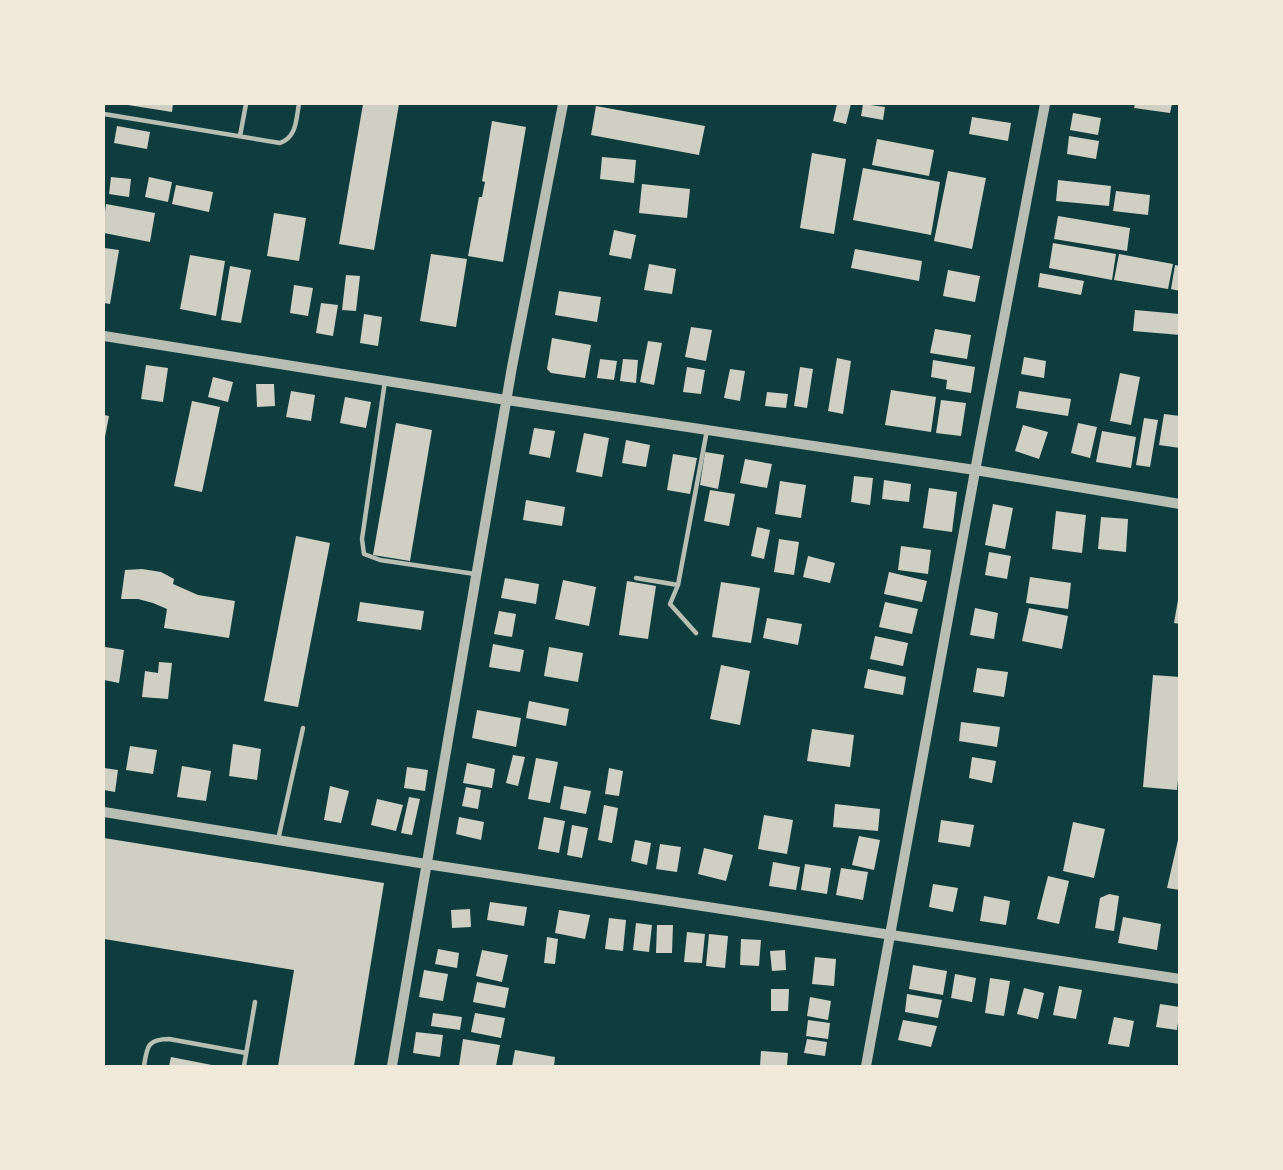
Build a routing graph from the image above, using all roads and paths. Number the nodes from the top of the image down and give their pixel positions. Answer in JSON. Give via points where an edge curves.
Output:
{"nodes":[{"id":1,"x":246,"y":104,"type":"edge"},
{"id":2,"x":299,"y":104,"type":"edge"},
{"id":3,"x":562,"y":104,"type":"edge"},
{"id":4,"x":1046,"y":104,"type":"edge"},
{"id":5,"x":104,"y":114,"type":"edge"},
{"id":6,"x":240,"y":136,"type":"junction"},
{"id":7,"x":104,"y":336,"type":"edge"},
{"id":8,"x":385,"y":381,"type":"junction"},
{"id":9,"x":506,"y":400,"type":"junction"},
{"id":10,"x":707,"y":430,"type":"junction"},
{"id":11,"x":975,"y":470,"type":"junction"},
{"id":12,"x":1179,"y":504,"type":"edge"},
{"id":13,"x":476,"y":574,"type":"junction"},
{"id":14,"x":636,"y":578,"type":"dead end"},
{"id":15,"x":678,"y":585,"type":"junction"},
{"id":16,"x":696,"y":633,"type":"dead end"},
{"id":17,"x":303,"y":728,"type":"dead end"},
{"id":18,"x":104,"y":812,"type":"edge"},
{"id":19,"x":278,"y":840,"type":"junction"},
{"id":20,"x":426,"y":864,"type":"junction"},
{"id":21,"x":891,"y":935,"type":"junction"},
{"id":22,"x":1179,"y":979,"type":"edge"},
{"id":23,"x":255,"y":1002,"type":"dead end"},
{"id":24,"x":246,"y":1053,"type":"junction"},
{"id":25,"x":144,"y":1066,"type":"edge"},
{"id":26,"x":244,"y":1066,"type":"edge"},
{"id":27,"x":392,"y":1066,"type":"edge"},
{"id":28,"x":866,"y":1066,"type":"edge"}],
"edges":[{"from":1,"to":6,"type":"lane"},
{"from":2,"to":6,"type":"lane","via":[[294,131],[286,141]]},
{"from":3,"to":9,"type":"street"},
{"from":4,"to":11,"type":"street"},
{"from":5,"to":6,"type":"lane"},
{"from":7,"to":8,"type":"street"},
{"from":8,"to":9,"type":"street"},
{"from":8,"to":13,"type":"lane","via":[[362,539],[364,554],[380,560]]},
{"from":9,"to":10,"type":"street"},
{"from":9,"to":13,"type":"street"},
{"from":10,"to":11,"type":"street"},
{"from":10,"to":15,"type":"lane"},
{"from":11,"to":12,"type":"street"},
{"from":11,"to":21,"type":"street"},
{"from":13,"to":20,"type":"street"},
{"from":14,"to":15,"type":"lane"},
{"from":15,"to":16,"type":"lane","via":[[670,604]]},
{"from":17,"to":19,"type":"lane"},
{"from":18,"to":19,"type":"street"},
{"from":19,"to":20,"type":"street"},
{"from":20,"to":21,"type":"street"},
{"from":20,"to":27,"type":"street"},
{"from":21,"to":22,"type":"street"},
{"from":21,"to":28,"type":"street"},
{"from":23,"to":24,"type":"lane"},
{"from":24,"to":25,"type":"lane","via":[[158,1039],[151,1043]]},
{"from":24,"to":26,"type":"lane"}]}
